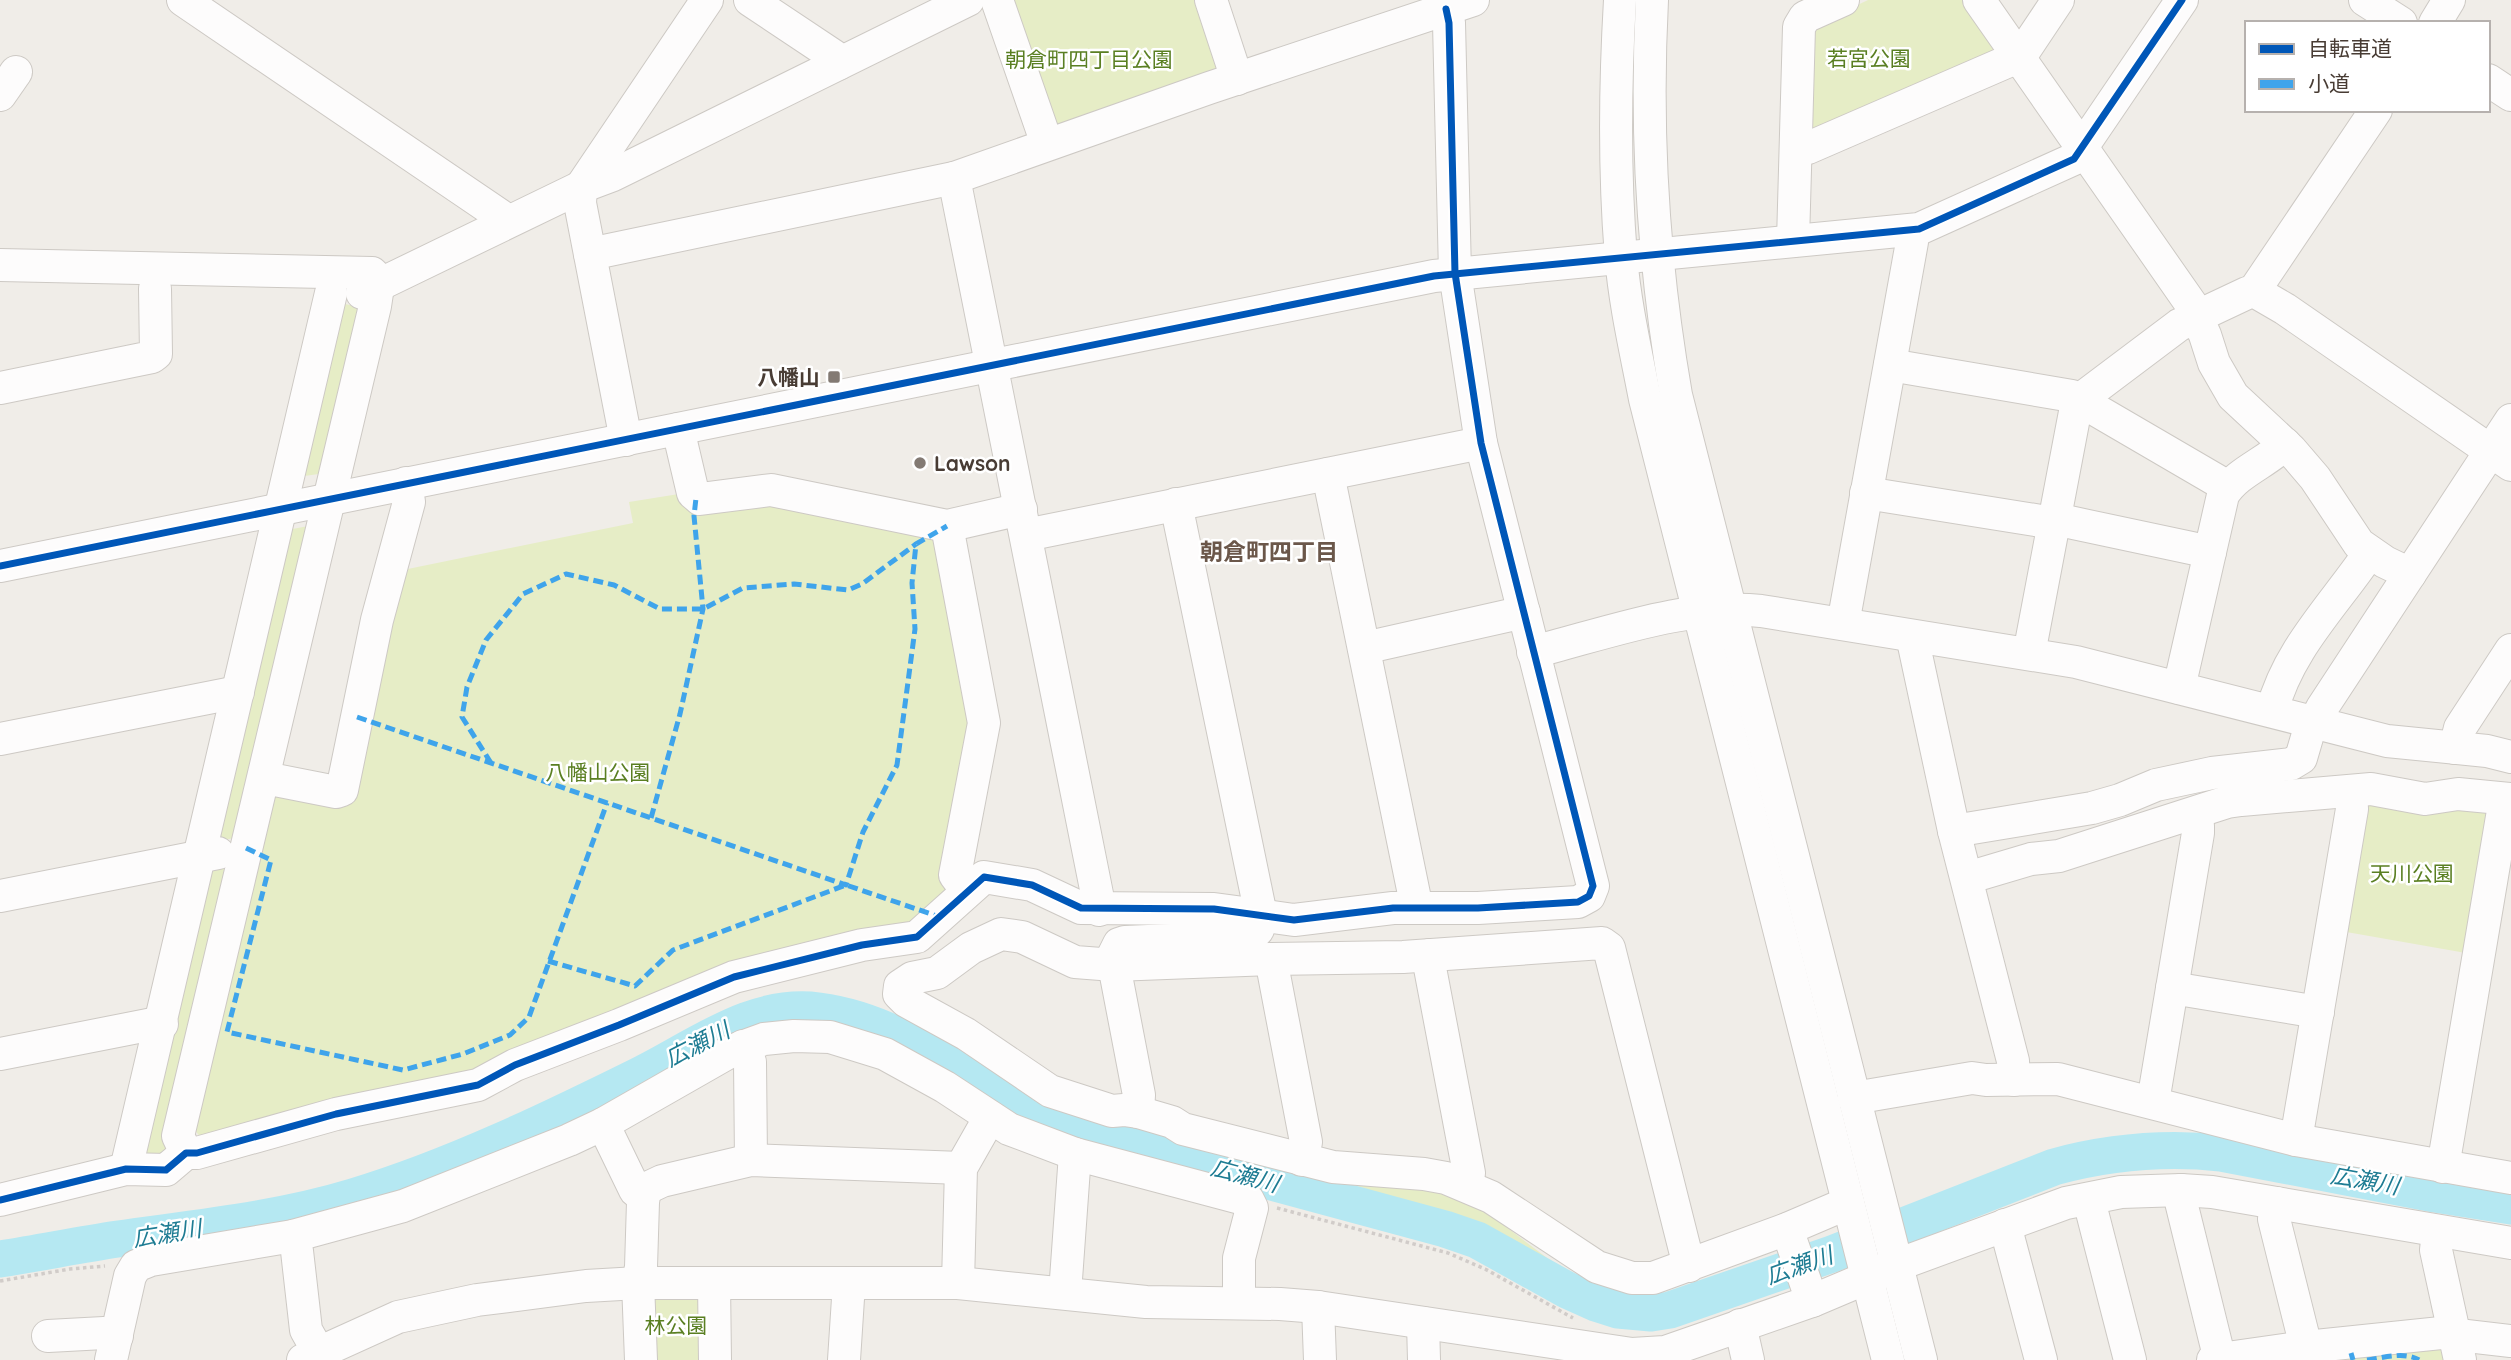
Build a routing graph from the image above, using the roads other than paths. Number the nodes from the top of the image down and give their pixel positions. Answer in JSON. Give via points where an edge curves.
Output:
{"nodes":[{"id":1,"x":183,"y":0,"type":"edge"},
{"id":2,"x":708,"y":0,"type":"edge"},
{"id":3,"x":750,"y":0,"type":"edge"},
{"id":4,"x":968,"y":0,"type":"edge"},
{"id":5,"x":997,"y":0,"type":"edge"},
{"id":6,"x":1211,"y":0,"type":"edge"},
{"id":7,"x":1620,"y":0,"type":"edge"},
{"id":8,"x":1652,"y":0,"type":"edge"},
{"id":9,"x":1843,"y":0,"type":"edge"},
{"id":10,"x":1979,"y":0,"type":"edge"},
{"id":11,"x":2058,"y":0,"type":"edge"},
{"id":12,"x":2182,"y":0,"type":"edge"},
{"id":13,"x":2365,"y":0,"type":"edge"},
{"id":14,"x":2449,"y":0,"type":"edge"},
{"id":15,"x":1463,"y":3,"type":"edge"},
{"id":16,"x":2398,"y":21,"type":"edge"},
{"id":17,"x":2436,"y":21,"type":"edge"},
{"id":18,"x":2018,"y":57,"type":"junction"},
{"id":19,"x":838,"y":64,"type":"junction"},
{"id":20,"x":1237,"y":79,"type":"junction"},
{"id":21,"x":2490,"y":81,"type":"edge"},
{"id":22,"x":2511,"y":95,"type":"edge"},
{"id":23,"x":2375,"y":112,"type":"edge"},
{"id":24,"x":1047,"y":144,"type":"junction"},
{"id":25,"x":1796,"y":149,"type":"junction"},
{"id":26,"x":2081,"y":150,"type":"junction"},
{"id":27,"x":954,"y":178,"type":"junction"},
{"id":28,"x":581,"y":187,"type":"junction"},
{"id":29,"x":505,"y":223,"type":"junction"},
{"id":30,"x":1910,"y":231,"type":"junction"},
{"id":31,"x":1793,"y":241,"type":"junction"},
{"id":32,"x":1656,"y":253,"type":"junction"},
{"id":33,"x":590,"y":254,"type":"junction"},
{"id":34,"x":1621,"y":256,"type":"junction"},
{"id":35,"x":0,"y":265,"type":"edge"},
{"id":36,"x":1455,"y":274,"type":"junction"},
{"id":37,"x":0,"y":286,"type":"edge"},
{"id":38,"x":380,"y":286,"type":"junction"},
{"id":39,"x":155,"y":289,"type":"junction"},
{"id":40,"x":2254,"y":291,"type":"junction"},
{"id":41,"x":331,"y":293,"type":"junction"},
{"id":42,"x":2196,"y":316,"type":"junction"},
{"id":43,"x":990,"y":365,"type":"junction"},
{"id":44,"x":1890,"y":365,"type":"junction"},
{"id":45,"x":0,"y":388,"type":"edge"},
{"id":46,"x":2080,"y":401,"type":"junction"},
{"id":47,"x":2511,"y":420,"type":"edge"},
{"id":48,"x":678,"y":429,"type":"junction"},
{"id":49,"x":626,"y":440,"type":"junction"},
{"id":50,"x":1481,"y":443,"type":"junction"},
{"id":51,"x":2285,"y":444,"type":"junction"},
{"id":52,"x":2501,"y":459,"type":"edge"},
{"id":53,"x":1328,"y":474,"type":"junction"},
{"id":54,"x":406,"y":483,"type":"junction"},
{"id":55,"x":2228,"y":487,"type":"junction"},
{"id":56,"x":1867,"y":493,"type":"junction"},
{"id":57,"x":329,"y":500,"type":"junction"},
{"id":58,"x":1176,"y":504,"type":"junction"},
{"id":59,"x":282,"y":509,"type":"junction"},
{"id":60,"x":1023,"y":522,"type":"junction"},
{"id":61,"x":2055,"y":522,"type":"junction"},
{"id":62,"x":947,"y":526,"type":"junction"},
{"id":63,"x":2210,"y":552,"type":"junction"},
{"id":64,"x":2370,"y":552,"type":"junction"},
{"id":65,"x":1,"y":563,"type":"edge"},
{"id":66,"x":2410,"y":574,"type":"junction"},
{"id":67,"x":1730,"y":610,"type":"junction"},
{"id":68,"x":1524,"y":612,"type":"junction"},
{"id":69,"x":1697,"y":612,"type":"junction"},
{"id":70,"x":1843,"y":624,"type":"junction"},
{"id":71,"x":1912,"y":636,"type":"junction"},
{"id":72,"x":1364,"y":648,"type":"junction"},
{"id":73,"x":2511,"y":650,"type":"edge"},
{"id":74,"x":1534,"y":652,"type":"junction"},
{"id":75,"x":2029,"y":654,"type":"junction"},
{"id":76,"x":2179,"y":688,"type":"junction"},
{"id":77,"x":239,"y":692,"type":"junction"},
{"id":78,"x":2272,"y":711,"type":"junction"},
{"id":79,"x":2313,"y":723,"type":"junction"},
{"id":80,"x":0,"y":739,"type":"edge"},
{"id":81,"x":2455,"y":748,"type":"junction"},
{"id":82,"x":2511,"y":757,"type":"edge"},
{"id":83,"x":265,"y":778,"type":"junction"},
{"id":84,"x":2351,"y":791,"type":"junction"},
{"id":85,"x":2508,"y":799,"type":"edge"},
{"id":86,"x":2193,"y":814,"type":"junction"},
{"id":87,"x":1954,"y":831,"type":"junction"},
{"id":88,"x":247,"y":848,"type":"junction"},
{"id":89,"x":200,"y":857,"type":"junction"},
{"id":90,"x":1967,"y":878,"type":"junction"},
{"id":91,"x":967,"y":891,"type":"junction"},
{"id":92,"x":0,"y":896,"type":"edge"},
{"id":93,"x":1415,"y":908,"type":"junction"},
{"id":94,"x":1099,"y":910,"type":"junction"},
{"id":95,"x":1261,"y":915,"type":"junction"},
{"id":96,"x":1430,"y":955,"type":"junction"},
{"id":97,"x":1271,"y":959,"type":"junction"},
{"id":98,"x":1114,"y":965,"type":"junction"},
{"id":99,"x":2172,"y":988,"type":"junction"},
{"id":100,"x":2318,"y":1012,"type":"junction"},
{"id":101,"x":162,"y":1024,"type":"junction"},
{"id":102,"x":743,"y":1046,"type":"junction"},
{"id":103,"x":0,"y":1054,"type":"edge"},
{"id":104,"x":2014,"y":1080,"type":"junction"},
{"id":105,"x":1854,"y":1098,"type":"junction"},
{"id":106,"x":2153,"y":1102,"type":"junction"},
{"id":107,"x":1138,"y":1112,"type":"junction"},
{"id":108,"x":990,"y":1117,"type":"junction"},
{"id":109,"x":603,"y":1124,"type":"junction"},
{"id":110,"x":2296,"y":1140,"type":"junction"},
{"id":111,"x":186,"y":1153,"type":"junction"},
{"id":112,"x":1075,"y":1154,"type":"junction"},
{"id":113,"x":751,"y":1160,"type":"junction"},
{"id":114,"x":1302,"y":1160,"type":"junction"},
{"id":115,"x":2443,"y":1167,"type":"junction"},
{"id":116,"x":961,"y":1168,"type":"junction"},
{"id":117,"x":126,"y":1169,"type":"junction"},
{"id":118,"x":2511,"y":1178,"type":"edge"},
{"id":119,"x":1465,"y":1185,"type":"junction"},
{"id":120,"x":645,"y":1189,"type":"junction"},
{"id":121,"x":2180,"y":1190,"type":"junction"},
{"id":122,"x":2091,"y":1199,"type":"junction"},
{"id":123,"x":0,"y":1200,"type":"edge"},
{"id":124,"x":2276,"y":1203,"type":"junction"},
{"id":125,"x":1851,"y":1212,"type":"junction"},
{"id":126,"x":2005,"y":1225,"type":"junction"},
{"id":127,"x":2438,"y":1232,"type":"junction"},
{"id":128,"x":293,"y":1236,"type":"junction"},
{"id":129,"x":1789,"y":1236,"type":"junction"},
{"id":130,"x":2511,"y":1243,"type":"edge"},
{"id":131,"x":1896,"y":1259,"type":"junction"},
{"id":132,"x":1689,"y":1266,"type":"junction"},
{"id":133,"x":1866,"y":1270,"type":"junction"},
{"id":134,"x":638,"y":1283,"type":"junction"},
{"id":135,"x":714,"y":1283,"type":"junction"},
{"id":136,"x":849,"y":1283,"type":"junction"},
{"id":137,"x":958,"y":1283,"type":"junction"},
{"id":138,"x":1809,"y":1291,"type":"junction"},
{"id":139,"x":1065,"y":1293,"type":"junction"},
{"id":140,"x":1239,"y":1303,"type":"junction"},
{"id":141,"x":1318,"y":1307,"type":"junction"},
{"id":142,"x":1423,"y":1323,"type":"junction"},
{"id":143,"x":1740,"y":1325,"type":"junction"},
{"id":144,"x":48,"y":1336,"type":"dead end"},
{"id":145,"x":2511,"y":1341,"type":"edge"},
{"id":146,"x":2306,"y":1347,"type":"junction"},
{"id":147,"x":2457,"y":1347,"type":"edge"},
{"id":148,"x":114,"y":1348,"type":"edge"},
{"id":149,"x":1517,"y":1348,"type":"edge"},
{"id":150,"x":311,"y":1356,"type":"edge"},
{"id":151,"x":2218,"y":1359,"type":"edge"},
{"id":152,"x":640,"y":1360,"type":"edge"},
{"id":153,"x":715,"y":1360,"type":"edge"},
{"id":154,"x":844,"y":1360,"type":"edge"},
{"id":155,"x":1320,"y":1360,"type":"edge"},
{"id":156,"x":1424,"y":1360,"type":"edge"},
{"id":157,"x":1748,"y":1360,"type":"edge"},
{"id":158,"x":1888,"y":1360,"type":"edge"},
{"id":159,"x":1922,"y":1360,"type":"edge"},
{"id":160,"x":2041,"y":1360,"type":"edge"},
{"id":161,"x":2130,"y":1360,"type":"edge"}],
"edges":[{"from":1,"to":29,"type":"street"},
{"from":2,"to":28,"type":"street"},
{"from":3,"to":19,"type":"street","via":[[834,56]]},
{"from":4,"to":19,"type":"street"},
{"from":5,"to":24,"type":"street"},
{"from":6,"to":20,"type":"street"},
{"from":7,"to":34,"type":"street","via":[[1615,84]]},
{"from":8,"to":32,"type":"street","via":[[1649,109]]},
{"from":9,"to":25,"type":"street","via":[[1805,17],[1799,27]]},
{"from":10,"to":18,"type":"street"},
{"from":11,"to":18,"type":"street"},
{"from":12,"to":26,"type":"street"},
{"from":13,"to":16,"type":"street"},
{"from":14,"to":17,"type":"street"},
{"from":15,"to":20,"type":"street"},
{"from":15,"to":36,"type":"street","via":[[1449,23]]},
{"from":18,"to":25,"type":"street","via":[[1808,148]]},
{"from":18,"to":26,"type":"street"},
{"from":19,"to":28,"type":"street"},
{"from":20,"to":24,"type":"street"},
{"from":21,"to":22,"type":"street"},
{"from":23,"to":40,"type":"street"},
{"from":24,"to":27,"type":"street"},
{"from":25,"to":31,"type":"street"},
{"from":26,"to":30,"type":"street","via":[[2067,164]]},
{"from":26,"to":42,"type":"street"},
{"from":27,"to":33,"type":"street"},
{"from":27,"to":43,"type":"street"},
{"from":28,"to":29,"type":"street"},
{"from":28,"to":33,"type":"street"},
{"from":29,"to":38,"type":"street"},
{"from":30,"to":31,"type":"street"},
{"from":30,"to":44,"type":"street","via":[[1912,243]]},
{"from":31,"to":32,"type":"street"},
{"from":32,"to":34,"type":"street"},
{"from":32,"to":67,"type":"street","via":[[1676,394]]},
{"from":33,"to":49,"type":"street"},
{"from":34,"to":36,"type":"street"},
{"from":34,"to":69,"type":"street","via":[[1644,399]]},
{"from":35,"to":38,"type":"street","via":[[372,273]]},
{"from":36,"to":43,"type":"street"},
{"from":36,"to":50,"type":"street"},
{"from":37,"to":39,"type":"street"},
{"from":38,"to":41,"type":"street","via":[[362,293]]},
{"from":38,"to":57,"type":"street"},
{"from":39,"to":41,"type":"street"},
{"from":39,"to":45,"type":"street","via":[[156,354],[152,357]]},
{"from":40,"to":42,"type":"street"},
{"from":40,"to":52,"type":"street"},
{"from":41,"to":59,"type":"street"},
{"from":42,"to":46,"type":"street"},
{"from":42,"to":51,"type":"street","via":[[2233,396]]},
{"from":43,"to":48,"type":"street"},
{"from":43,"to":60,"type":"street"},
{"from":44,"to":46,"type":"street","via":[[2062,394]]},
{"from":44,"to":56,"type":"street"},
{"from":46,"to":55,"type":"street"},
{"from":46,"to":61,"type":"street"},
{"from":47,"to":52,"type":"street"},
{"from":48,"to":49,"type":"street"},
{"from":48,"to":62,"type":"street","via":[[693,492],[700,499],[771,490]]},
{"from":49,"to":54,"type":"street"},
{"from":50,"to":53,"type":"street"},
{"from":50,"to":68,"type":"street"},
{"from":51,"to":55,"type":"street"},
{"from":51,"to":64,"type":"street","via":[[2315,478],[2359,544]]},
{"from":52,"to":66,"type":"street"},
{"from":53,"to":58,"type":"street"},
{"from":53,"to":72,"type":"street"},
{"from":54,"to":57,"type":"street"},
{"from":54,"to":83,"type":"street","via":[[409,502],[377,620],[342,790]]},
{"from":55,"to":63,"type":"street"},
{"from":56,"to":61,"type":"street"},
{"from":56,"to":70,"type":"street"},
{"from":57,"to":59,"type":"street"},
{"from":57,"to":83,"type":"street"},
{"from":58,"to":60,"type":"street"},
{"from":58,"to":95,"type":"street"},
{"from":59,"to":65,"type":"street"},
{"from":59,"to":77,"type":"street"},
{"from":60,"to":62,"type":"street"},
{"from":60,"to":94,"type":"street"},
{"from":61,"to":63,"type":"street"},
{"from":61,"to":75,"type":"street"},
{"from":62,"to":91,"type":"street","via":[[984,723],[955,875]]},
{"from":63,"to":76,"type":"street"},
{"from":64,"to":66,"type":"street"},
{"from":64,"to":78,"type":"street","via":[[2290,663]]},
{"from":66,"to":79,"type":"street"},
{"from":67,"to":69,"type":"street"},
{"from":67,"to":70,"type":"street"},
{"from":67,"to":105,"type":"street"},
{"from":68,"to":72,"type":"street"},
{"from":68,"to":74,"type":"street"},
{"from":69,"to":74,"type":"street"},
{"from":69,"to":125,"type":"street"},
{"from":70,"to":71,"type":"street"},
{"from":71,"to":75,"type":"street"},
{"from":71,"to":87,"type":"street"},
{"from":72,"to":93,"type":"street"},
{"from":73,"to":81,"type":"street","via":[[2460,728]]},
{"from":74,"to":93,"type":"street","via":[[1592,892],[1578,902]]},
{"from":75,"to":76,"type":"street"},
{"from":76,"to":78,"type":"street"},
{"from":77,"to":80,"type":"street"},
{"from":77,"to":89,"type":"street"},
{"from":78,"to":79,"type":"street"},
{"from":79,"to":81,"type":"street","via":[[2388,741]]},
{"from":79,"to":87,"type":"street","via":[[2301,758],[2291,764],[2212,773],[2156,785],[2092,808]]},
{"from":81,"to":82,"type":"street"},
{"from":83,"to":88,"type":"street"},
{"from":84,"to":85,"type":"street","via":[[2386,790],[2425,799],[2458,794]]},
{"from":84,"to":86,"type":"street","via":[[2241,800]]},
{"from":84,"to":100,"type":"street","via":[[2352,809]]},
{"from":85,"to":115,"type":"street"},
{"from":86,"to":90,"type":"street","via":[[2059,856],[2031,859]]},
{"from":86,"to":99,"type":"street","via":[[2198,833]]},
{"from":87,"to":90,"type":"street"},
{"from":88,"to":89,"type":"street"},
{"from":88,"to":111,"type":"street","via":[[178,1136]]},
{"from":89,"to":92,"type":"street"},
{"from":89,"to":101,"type":"street"},
{"from":90,"to":104,"type":"street"},
{"from":91,"to":94,"type":"street","via":[[989,877],[1032,885],[1081,908]]},
{"from":91,"to":111,"type":"street","via":[[917,937],[862,945],[734,977],[515,1065],[478,1085],[336,1114]]},
{"from":93,"to":95,"type":"street","via":[[1304,920]]},
{"from":94,"to":95,"type":"street","via":[[1214,909]]},
{"from":95,"to":98,"type":"street","via":[[1253,936],[1119,944]]},
{"from":96,"to":97,"type":"street"},
{"from":96,"to":119,"type":"street","via":[[1469,1173]]},
{"from":96,"to":132,"type":"street","via":[[1595,942],[1609,948]]},
{"from":97,"to":98,"type":"street"},
{"from":97,"to":114,"type":"street","via":[[1306,1142]]},
{"from":98,"to":107,"type":"street","via":[[1139,1095]]},
{"from":98,"to":107,"type":"street","via":[[1075,962],[1022,937],[1002,934],[971,948],[937,973],[906,980],[900,994],[1050,1091],[1112,1111]]},
{"from":99,"to":100,"type":"street"},
{"from":99,"to":106,"type":"street"},
{"from":100,"to":110,"type":"street"},
{"from":101,"to":103,"type":"street"},
{"from":101,"to":117,"type":"street"},
{"from":102,"to":108,"type":"street","via":[[775,1037],[811,1035],[867,1047],[907,1065]]},
{"from":102,"to":109,"type":"street"},
{"from":102,"to":113,"type":"street","via":[[750,1062]]},
{"from":104,"to":105,"type":"street","via":[[1972,1078]]},
{"from":104,"to":106,"type":"street","via":[[2058,1079]]},
{"from":105,"to":131,"type":"street"},
{"from":106,"to":110,"type":"street"},
{"from":107,"to":114,"type":"street","via":[[1183,1129]]},
{"from":108,"to":112,"type":"street"},
{"from":108,"to":116,"type":"street"},
{"from":109,"to":120,"type":"street","via":[[632,1186]]},
{"from":109,"to":128,"type":"street","via":[[403,1206]]},
{"from":110,"to":115,"type":"street"},
{"from":111,"to":117,"type":"street","via":[[166,1170]]},
{"from":112,"to":139,"type":"street"},
{"from":112,"to":140,"type":"street","via":[[1251,1203],[1240,1258]]},
{"from":113,"to":116,"type":"street"},
{"from":113,"to":120,"type":"street"},
{"from":114,"to":119,"type":"street","via":[[1424,1174]]},
{"from":115,"to":118,"type":"street"},
{"from":116,"to":137,"type":"street"},
{"from":117,"to":123,"type":"street"},
{"from":119,"to":132,"type":"street","via":[[1615,1274],[1653,1278]]},
{"from":120,"to":134,"type":"street"},
{"from":121,"to":122,"type":"street","via":[[2121,1192]]},
{"from":121,"to":124,"type":"street"},
{"from":121,"to":151,"type":"street"},
{"from":122,"to":126,"type":"street"},
{"from":122,"to":161,"type":"street"},
{"from":124,"to":127,"type":"street"},
{"from":124,"to":146,"type":"street","via":[[2274,1219]]},
{"from":125,"to":129,"type":"street"},
{"from":125,"to":133,"type":"street"},
{"from":126,"to":131,"type":"street"},
{"from":126,"to":160,"type":"street"},
{"from":127,"to":130,"type":"street"},
{"from":127,"to":147,"type":"street","via":[[2436,1250]]},
{"from":128,"to":148,"type":"street","via":[[136,1266]]},
{"from":128,"to":150,"type":"street"},
{"from":129,"to":132,"type":"street"},
{"from":129,"to":138,"type":"street"},
{"from":131,"to":133,"type":"street"},
{"from":131,"to":159,"type":"street"},
{"from":133,"to":138,"type":"street"},
{"from":133,"to":158,"type":"street"},
{"from":134,"to":135,"type":"street"},
{"from":134,"to":150,"type":"street","via":[[477,1300],[412,1313]]},
{"from":134,"to":152,"type":"street"},
{"from":135,"to":136,"type":"street"},
{"from":135,"to":153,"type":"street"},
{"from":136,"to":137,"type":"street"},
{"from":136,"to":154,"type":"street"},
{"from":137,"to":139,"type":"street"},
{"from":138,"to":143,"type":"street"},
{"from":139,"to":140,"type":"street","via":[[1146,1302]]},
{"from":140,"to":141,"type":"street"},
{"from":141,"to":142,"type":"street"},
{"from":141,"to":155,"type":"street"},
{"from":142,"to":149,"type":"street"},
{"from":142,"to":156,"type":"street"},
{"from":143,"to":149,"type":"street","via":[[1649,1354]]},
{"from":143,"to":157,"type":"street"},
{"from":144,"to":148,"type":"street","via":[[104,1333]]},
{"from":145,"to":147,"type":"street"},
{"from":146,"to":147,"type":"street"},
{"from":146,"to":151,"type":"street"}]}
